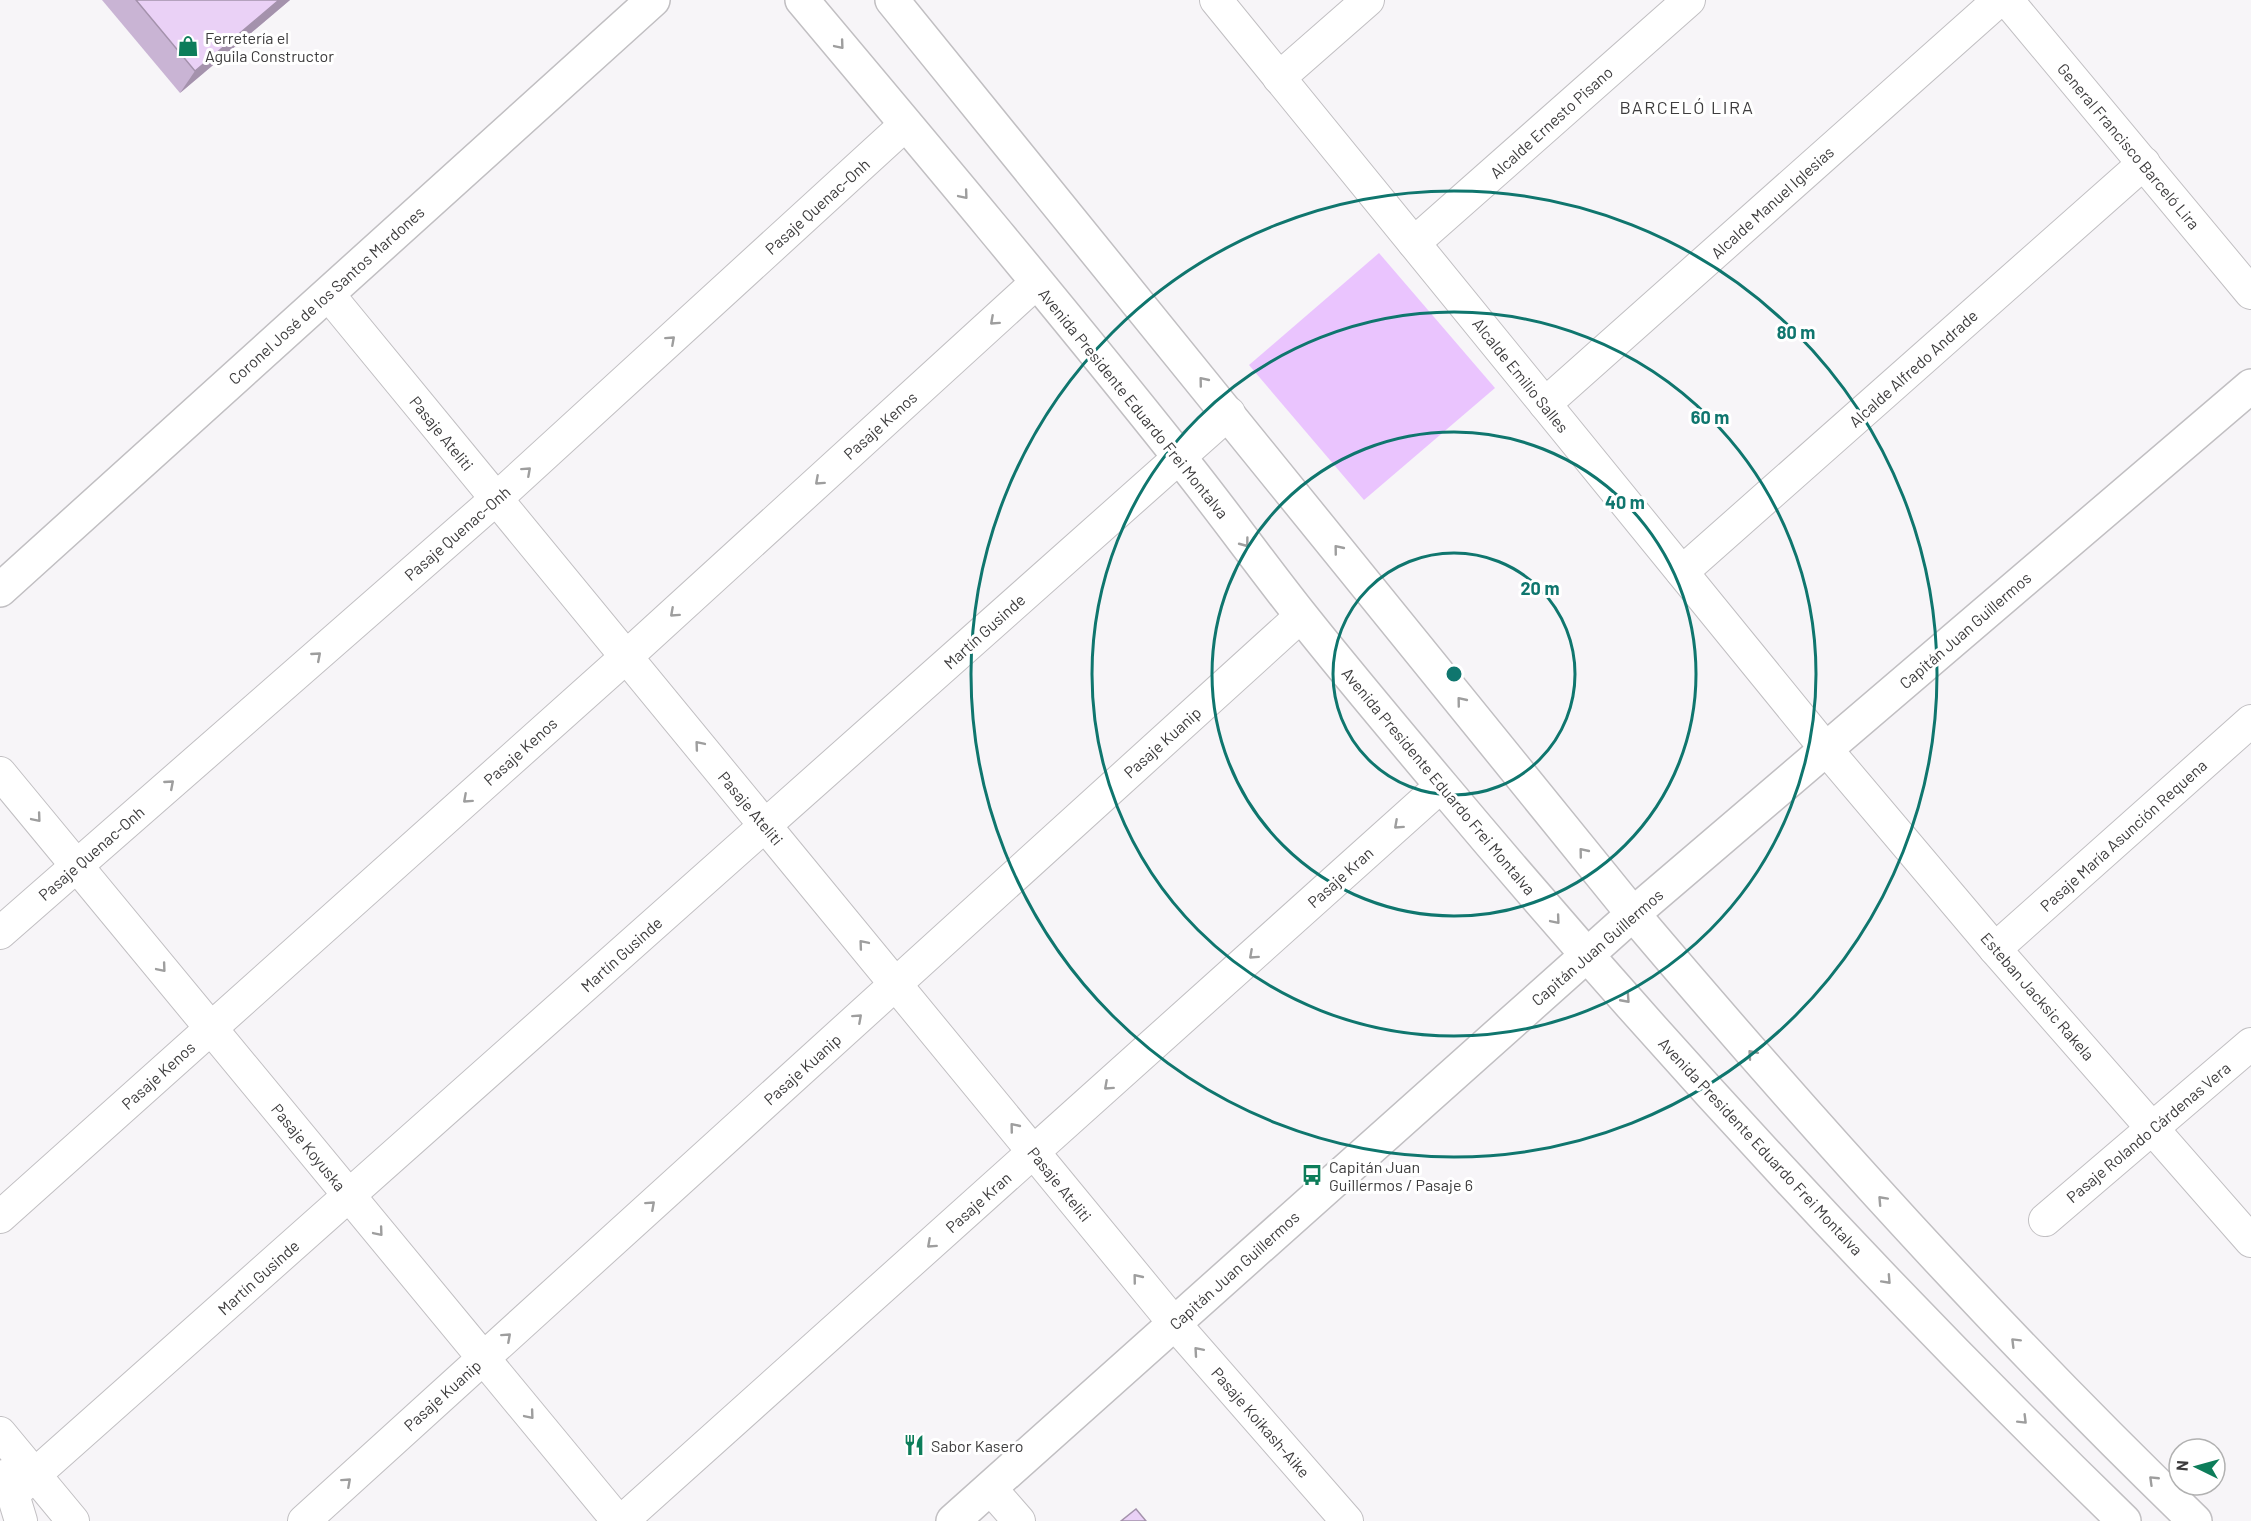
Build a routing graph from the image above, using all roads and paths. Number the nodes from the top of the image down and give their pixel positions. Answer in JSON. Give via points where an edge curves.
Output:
{"nodes":[{"id":1,"x":653,"y":0,"type":"edge"},
{"id":2,"x":802,"y":0,"type":"edge"},
{"id":3,"x":892,"y":0,"type":"edge"},
{"id":4,"x":1216,"y":0,"type":"edge"},
{"id":5,"x":1368,"y":0,"type":"edge"},
{"id":6,"x":1689,"y":0,"type":"edge"},
{"id":7,"x":1999,"y":0,"type":"edge"},
{"id":8,"x":2007,"y":0,"type":"edge"},
{"id":9,"x":1279,"y":78,"type":"junction"},
{"id":10,"x":906,"y":124,"type":"junction"},
{"id":11,"x":2144,"y":163,"type":"junction"},
{"id":12,"x":1414,"y":243,"type":"junction"},
{"id":13,"x":1037,"y":282,"type":"junction"},
{"id":14,"x":2251,"y":293,"type":"edge"},
{"id":15,"x":328,"y":294,"type":"junction"},
{"id":16,"x":2251,"y":386,"type":"edge"},
{"id":17,"x":1545,"y":404,"type":"junction"},
{"id":18,"x":1229,"y":413,"type":"junction"},
{"id":19,"x":1179,"y":457,"type":"junction"},
{"id":20,"x":496,"y":499,"type":"junction"},
{"id":21,"x":1682,"y":572,"type":"junction"},
{"id":22,"x":0,"y":590,"type":"edge"},
{"id":23,"x":1301,"y":616,"type":"junction"},
{"id":24,"x":626,"y":657,"type":"junction"},
{"id":25,"x":2251,"y":722,"type":"edge"},
{"id":26,"x":1826,"y":749,"type":"junction"},
{"id":27,"x":0,"y":773,"type":"edge"},
{"id":28,"x":1441,"y":786,"type":"junction"},
{"id":29,"x":766,"y":826,"type":"junction"},
{"id":30,"x":77,"y":866,"type":"junction"},
{"id":31,"x":1633,"y":914,"type":"junction"},
{"id":32,"x":0,"y":933,"type":"edge"},
{"id":33,"x":1995,"y":949,"type":"junction"},
{"id":34,"x":1586,"y":956,"type":"junction"},
{"id":35,"x":896,"y":984,"type":"junction"},
{"id":36,"x":211,"y":1028,"type":"junction"},
{"id":37,"x":2251,"y":1044,"type":"edge"},
{"id":38,"x":2154,"y":1128,"type":"junction"},
{"id":39,"x":1034,"y":1152,"type":"junction"},
{"id":40,"x":349,"y":1196,"type":"junction"},
{"id":41,"x":0,"y":1217,"type":"edge"},
{"id":42,"x":2045,"y":1220,"type":"dead end"},
{"id":43,"x":2251,"y":1241,"type":"edge"},
{"id":44,"x":1174,"y":1323,"type":"junction"},
{"id":45,"x":483,"y":1358,"type":"junction"},
{"id":46,"x":0,"y":1433,"type":"edge"},
{"id":47,"x":0,"y":1454,"type":"edge"},
{"id":48,"x":990,"y":1488,"type":"junction"},
{"id":49,"x":23,"y":1497,"type":"edge"},
{"id":50,"x":73,"y":1521,"type":"edge"},
{"id":51,"x":304,"y":1521,"type":"edge"},
{"id":52,"x":620,"y":1521,"type":"edge"},
{"id":53,"x":953,"y":1521,"type":"edge"},
{"id":54,"x":1019,"y":1521,"type":"edge"},
{"id":55,"x":1347,"y":1521,"type":"edge"},
{"id":56,"x":2124,"y":1521,"type":"edge"},
{"id":57,"x":2195,"y":1521,"type":"edge"}],
"edges":[{"from":1,"to":15,"type":"main road","name":"Coronel José de los Santos Mardones"},
{"from":2,"to":10,"type":"main road","name":"Avenida Presidente Eduardo Frei Montalva","one_way":true},
{"from":18,"to":3,"type":"main road","one_way":true},
{"from":4,"to":9,"type":"street","name":"Alcalde Emilio Salles"},
{"from":5,"to":9,"type":"street"},
{"from":6,"to":12,"type":"street","name":"Alcalde Ernesto Pisano"},
{"from":7,"to":17,"type":"street","name":"Alcalde Manuel Iglesias"},
{"from":8,"to":11,"type":"street","name":"General Francisco Barceló Lira"},
{"from":9,"to":12,"type":"street","name":"Alcalde Emilio Salles"},
{"from":10,"to":13,"type":"main road","name":"Avenida Presidente Eduardo Frei Montalva","one_way":true},
{"from":20,"to":10,"type":"street","name":"Pasaje Quenac-Onh","one_way":true},
{"from":11,"to":14,"type":"street","name":"General Francisco Barceló Lira"},
{"from":11,"to":21,"type":"street","name":"Alcalde Alfredo Andrade"},
{"from":12,"to":17,"type":"street","name":"Alcalde Emilio Salles"},
{"from":13,"to":19,"type":"main road","name":"Avenida Presidente Eduardo Frei Montalva"},
{"from":13,"to":24,"type":"street","name":"Pasaje Kenos","one_way":true},
{"from":15,"to":20,"type":"street","name":"Pasaje Ateliti"},
{"from":15,"to":22,"type":"main road","name":"Coronel José de los Santos Mardones"},
{"from":16,"to":26,"type":"main road","name":"Capitán Juan Guillermos"},
{"from":17,"to":21,"type":"street","name":"Alcalde Emilio Salles"},
{"from":18,"to":19,"type":"street","name":"Martín Gusinde"},
{"from":31,"to":18,"type":"main road","one_way":true},
{"from":19,"to":23,"type":"main road","name":"Avenida Presidente Eduardo Frei Montalva","one_way":true},
{"from":19,"to":29,"type":"street","name":"Martín Gusinde"},
{"from":20,"to":24,"type":"street","name":"Pasaje Ateliti"},
{"from":30,"to":20,"type":"street","name":"Pasaje Quenac-Onh","one_way":true},
{"from":21,"to":26,"type":"street","name":"Alcalde Emilio Salles"},
{"from":23,"to":28,"type":"main road","name":"Avenida Presidente Eduardo Frei Montalva"},
{"from":23,"to":35,"type":"street","name":"Pasaje Kuanip"},
{"from":29,"to":24,"type":"street","name":"Pasaje Ateliti","one_way":true},
{"from":24,"to":36,"type":"street","name":"Pasaje Kenos","one_way":true},
{"from":25,"to":33,"type":"street","name":"Pasaje María Asunción Requena"},
{"from":26,"to":31,"type":"main road","name":"Capitán Juan Guillermos"},
{"from":26,"to":33,"type":"street","name":"Esteban Jacksic Rakela"},
{"from":27,"to":30,"type":"street","name":"Pasaje Koyuska","one_way":true},
{"from":28,"to":34,"type":"main road","name":"Avenida Presidente Eduardo Frei Montalva","one_way":true},
{"from":28,"to":39,"type":"street","name":"Pasaje Kran","one_way":true},
{"from":35,"to":29,"type":"street","name":"Pasaje Ateliti","one_way":true},
{"from":29,"to":40,"type":"street","name":"Martín Gusinde"},
{"from":30,"to":32,"type":"street","name":"Pasaje Quenac-Onh"},
{"from":30,"to":36,"type":"street","name":"Pasaje Koyuska","one_way":true},
{"from":31,"to":34,"type":"main road","name":"Capitán Juan Guillermos"},
{"from":57,"to":31,"type":"main road","one_way":true,"via":[[1994,1321],[1751,1053]]},
{"from":33,"to":38,"type":"street","name":"Esteban Jacksic Rakela"},
{"from":34,"to":44,"type":"main road","name":"Capitán Juan Guillermos"},
{"from":34,"to":56,"type":"main road","name":"Avenida Presidente Eduardo Frei Montalva","one_way":true,"via":[[1755,1142]]},
{"from":39,"to":35,"type":"street","name":"Pasaje Ateliti","one_way":true},
{"from":45,"to":35,"type":"street","name":"Pasaje Kuanip","one_way":true},
{"from":36,"to":40,"type":"street","name":"Pasaje Koyuska"},
{"from":36,"to":41,"type":"street","name":"Pasaje Kenos"},
{"from":37,"to":38,"type":"street","name":"Pasaje Rolando Cárdenas Vera"},
{"from":38,"to":42,"type":"street","name":"Pasaje Rolando Cárdenas Vera"},
{"from":38,"to":43,"type":"street","name":"Esteban Jacksic Rakela"},
{"from":44,"to":39,"type":"street","name":"Pasaje Ateliti","one_way":true},
{"from":39,"to":52,"type":"street","name":"Pasaje Kran","one_way":true},
{"from":40,"to":45,"type":"street","name":"Pasaje Koyuska","one_way":true},
{"from":40,"to":49,"type":"street","name":"Martín Gusinde"},
{"from":44,"to":48,"type":"main road","name":"Capitán Juan Guillermos"},
{"from":55,"to":44,"type":"street","name":"Pasaje Koikash-Aike","one_way":true},
{"from":51,"to":45,"type":"street","name":"Pasaje Kuanip","one_way":true},
{"from":45,"to":52,"type":"street","name":"Pasaje Koyuska","one_way":true},
{"from":46,"to":49,"type":"street"},
{"from":47,"to":49,"type":"street"},
{"from":48,"to":53,"type":"main road","name":"Capitán Juan Guillermos"},
{"from":48,"to":54,"type":"street"},
{"from":49,"to":50,"type":"street"}]}
